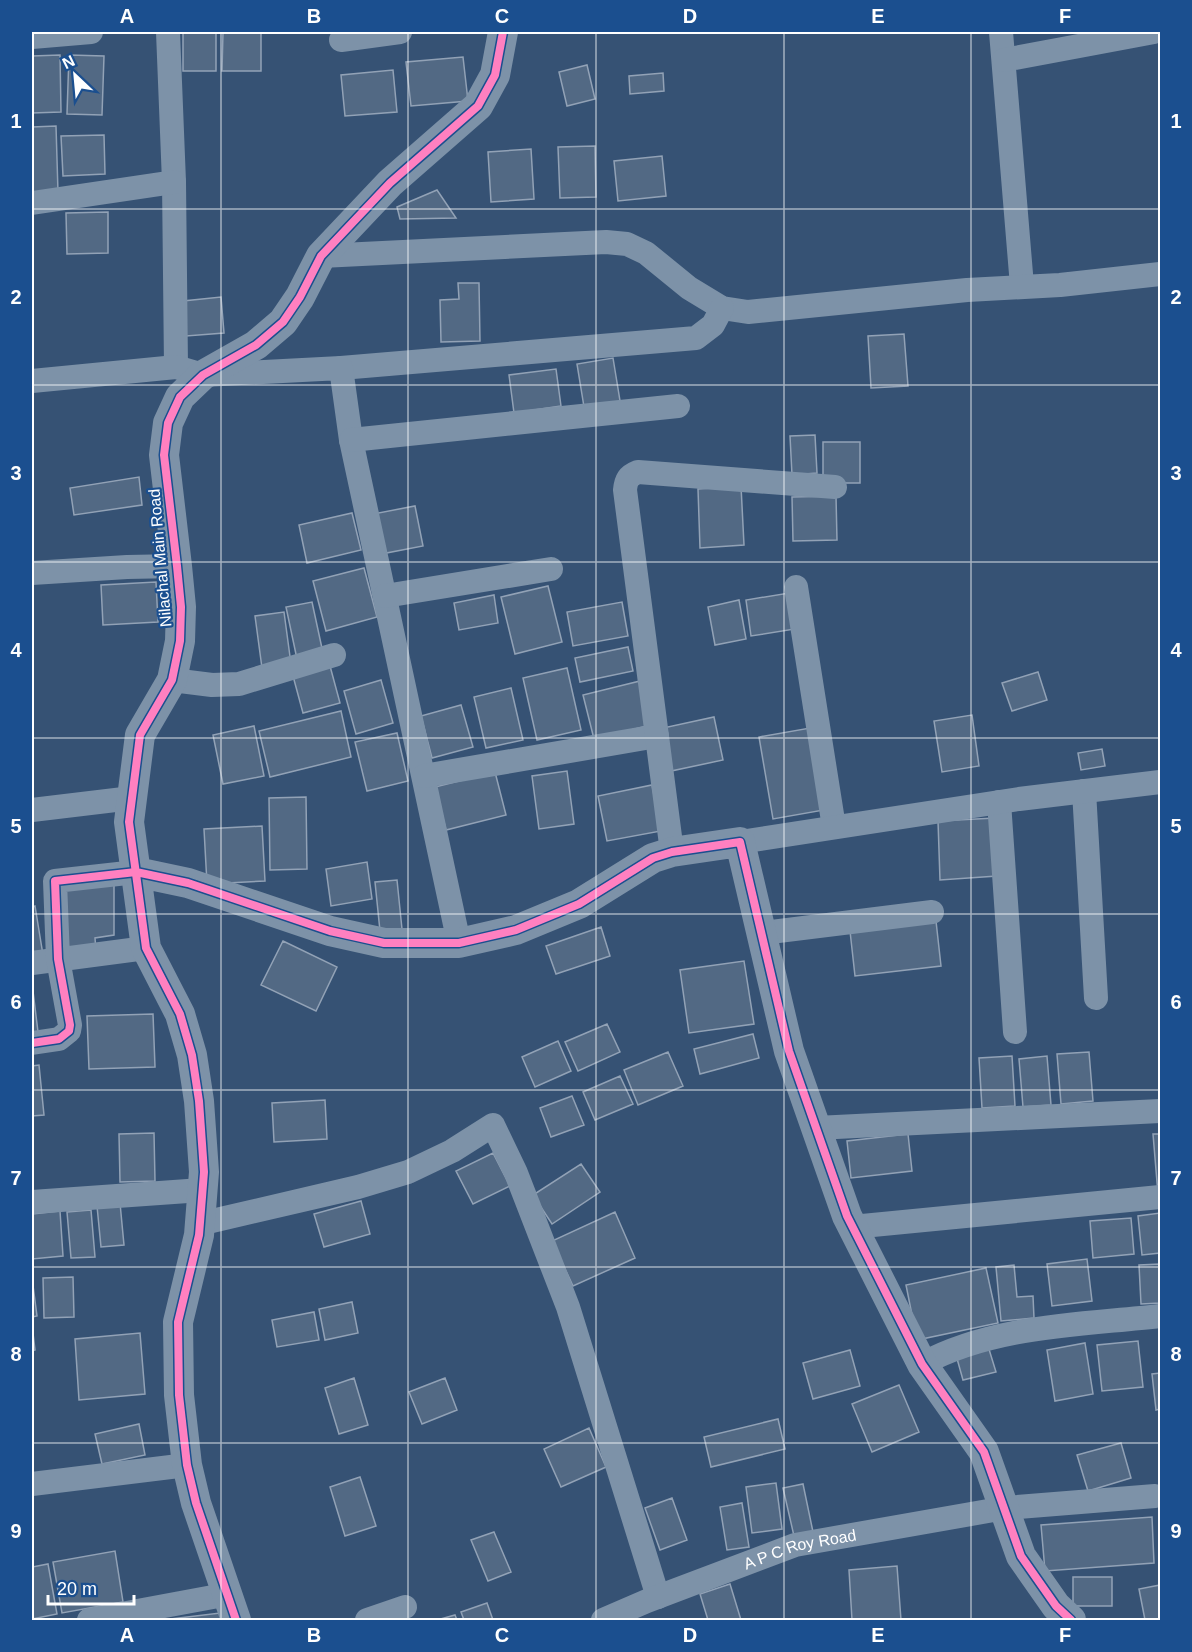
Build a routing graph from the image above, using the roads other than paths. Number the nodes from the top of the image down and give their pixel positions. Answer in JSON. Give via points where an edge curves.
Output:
{"nodes":[{"id":1,"x":90,"y":32,"type":"edge"},
{"id":2,"x":168,"y":32,"type":"edge"},
{"id":3,"x":400,"y":32,"type":"edge"},
{"id":4,"x":503,"y":32,"type":"edge"},
{"id":5,"x":1000,"y":32,"type":"edge"},
{"id":6,"x":1154,"y":32,"type":"edge"},
{"id":7,"x":32,"y":37,"type":"edge"},
{"id":8,"x":340,"y":40,"type":"dead end"},
{"id":9,"x":1004,"y":60,"type":"junction"},
{"id":10,"x":174,"y":182,"type":"junction"},
{"id":11,"x":32,"y":203,"type":"edge"},
{"id":12,"x":321,"y":256,"type":"junction"},
{"id":13,"x":1161,"y":273,"type":"edge"},
{"id":14,"x":1022,"y":286,"type":"junction"},
{"id":15,"x":722,"y":308,"type":"junction"},
{"id":16,"x":341,"y":368,"type":"junction"},
{"id":17,"x":189,"y":371,"type":"junction"},
{"id":18,"x":32,"y":381,"type":"edge"},
{"id":19,"x":678,"y":406,"type":"dead end"},
{"id":20,"x":351,"y":440,"type":"junction"},
{"id":21,"x":835,"y":488,"type":"dead end"},
{"id":22,"x":177,"y":566,"type":"junction"},
{"id":23,"x":551,"y":570,"type":"dead end"},
{"id":24,"x":32,"y":573,"type":"edge"},
{"id":25,"x":796,"y":587,"type":"dead end"},
{"id":26,"x":384,"y":596,"type":"junction"},
{"id":27,"x":334,"y":655,"type":"dead end"},
{"id":28,"x":172,"y":680,"type":"junction"},
{"id":29,"x":657,"y":736,"type":"junction"},
{"id":30,"x":424,"y":776,"type":"junction"},
{"id":31,"x":1161,"y":782,"type":"edge"},
{"id":32,"x":1084,"y":791,"type":"junction"},
{"id":33,"x":132,"y":798,"type":"junction"},
{"id":34,"x":999,"y":802,"type":"junction"},
{"id":35,"x":32,"y":810,"type":"edge"},
{"id":36,"x":834,"y":827,"type":"junction"},
{"id":37,"x":740,"y":842,"type":"junction"},
{"id":38,"x":672,"y":852,"type":"junction"},
{"id":39,"x":136,"y":872,"type":"junction"},
{"id":40,"x":932,"y":912,"type":"dead end"},
{"id":41,"x":762,"y":933,"type":"junction"},
{"id":42,"x":459,"y":943,"type":"junction"},
{"id":43,"x":146,"y":948,"type":"junction"},
{"id":44,"x":58,"y":959,"type":"junction"},
{"id":45,"x":32,"y":963,"type":"edge"},
{"id":46,"x":1096,"y":998,"type":"dead end"},
{"id":47,"x":1015,"y":1032,"type":"dead end"},
{"id":48,"x":32,"y":1043,"type":"edge"},
{"id":49,"x":1161,"y":1111,"type":"edge"},
{"id":50,"x":816,"y":1128,"type":"junction"},
{"id":51,"x":202,"y":1190,"type":"junction"},
{"id":52,"x":1161,"y":1197,"type":"edge"},
{"id":53,"x":32,"y":1202,"type":"edge"},
{"id":54,"x":199,"y":1224,"type":"junction"},
{"id":55,"x":852,"y":1227,"type":"junction"},
{"id":56,"x":1161,"y":1316,"type":"edge"},
{"id":57,"x":922,"y":1364,"type":"junction"},
{"id":58,"x":187,"y":1465,"type":"junction"},
{"id":59,"x":32,"y":1484,"type":"edge"},
{"id":60,"x":1155,"y":1496,"type":"dead end"},
{"id":61,"x":1005,"y":1508,"type":"junction"},
{"id":62,"x":658,"y":1597,"type":"junction"},
{"id":63,"x":232,"y":1607,"type":"edge"},
{"id":64,"x":405,"y":1607,"type":"dead end"},
{"id":65,"x":89,"y":1620,"type":"edge"},
{"id":66,"x":366,"y":1620,"type":"edge"},
{"id":67,"x":607,"y":1620,"type":"edge"},
{"id":68,"x":1071,"y":1620,"type":"edge"}],
"edges":[{"from":1,"to":7,"type":"street"},
{"from":2,"to":10,"type":"street"},
{"from":3,"to":8,"type":"street"},
{"from":4,"to":12,"type":"street","name":"Nilachal Main Road","via":[[495,75],[478,106],[390,183]]},
{"from":5,"to":9,"type":"street"},
{"from":6,"to":9,"type":"street"},
{"from":9,"to":14,"type":"street"},
{"from":10,"to":11,"type":"street"},
{"from":10,"to":17,"type":"street"},
{"from":12,"to":15,"type":"street","via":[[627,244],[646,253],[689,288]]},
{"from":12,"to":17,"type":"street","name":"Nilachal Main Road","via":[[283,322],[255,345]]},
{"from":13,"to":14,"type":"street"},
{"from":14,"to":15,"type":"street","via":[[748,312]]},
{"from":15,"to":16,"type":"street","via":[[713,325],[696,338]]},
{"from":16,"to":17,"type":"street"},
{"from":16,"to":20,"type":"street"},
{"from":17,"to":18,"type":"street"},
{"from":17,"to":22,"type":"street","name":"Nilachal Main Road","via":[[168,423],[164,455]]},
{"from":19,"to":20,"type":"street"},
{"from":20,"to":26,"type":"street"},
{"from":21,"to":29,"type":"street","via":[[638,472],[630,475],[625,490]]},
{"from":22,"to":24,"type":"street"},
{"from":22,"to":28,"type":"street","name":"Nilachal Main Road","via":[[180,641]]},
{"from":23,"to":26,"type":"street"},
{"from":25,"to":36,"type":"street"},
{"from":26,"to":30,"type":"street"},
{"from":27,"to":28,"type":"street","via":[[239,684]]},
{"from":28,"to":33,"type":"street","name":"Nilachal Main Road","via":[[140,735]]},
{"from":29,"to":30,"type":"street"},
{"from":29,"to":38,"type":"street"},
{"from":30,"to":42,"type":"street"},
{"from":31,"to":32,"type":"street"},
{"from":32,"to":34,"type":"street"},
{"from":32,"to":46,"type":"street"},
{"from":33,"to":35,"type":"street"},
{"from":33,"to":39,"type":"street","name":"Nilachal Main Road","via":[[129,822]]},
{"from":34,"to":36,"type":"street"},
{"from":34,"to":47,"type":"street"},
{"from":36,"to":37,"type":"street"},
{"from":37,"to":38,"type":"street"},
{"from":37,"to":41,"type":"street"},
{"from":38,"to":42,"type":"street","via":[[653,858],[568,909],[516,930]]},
{"from":39,"to":42,"type":"street","via":[[188,884],[330,931],[384,943]]},
{"from":39,"to":43,"type":"street","name":"Nilachal Main Road"},
{"from":39,"to":44,"type":"street","via":[[55,881]]},
{"from":40,"to":41,"type":"street"},
{"from":41,"to":50,"type":"street","via":[[789,1051]]},
{"from":43,"to":44,"type":"street"},
{"from":43,"to":51,"type":"street","name":"Nilachal Main Road","via":[[180,1014],[192,1055],[200,1113]]},
{"from":44,"to":45,"type":"street"},
{"from":44,"to":48,"type":"street","via":[[69,1031],[59,1039]]},
{"from":49,"to":50,"type":"street"},
{"from":50,"to":55,"type":"street"},
{"from":51,"to":53,"type":"street"},
{"from":51,"to":54,"type":"street","name":"Nilachal Main Road"},
{"from":52,"to":55,"type":"street"},
{"from":54,"to":58,"type":"street","name":"Nilachal Main Road","via":[[178,1322],[179,1395]]},
{"from":54,"to":62,"type":"street","via":[[408,1172],[493,1125],[568,1307]]},
{"from":55,"to":57,"type":"street"},
{"from":56,"to":57,"type":"street","via":[[1015,1332],[942,1353]]},
{"from":57,"to":61,"type":"street","via":[[984,1452]]},
{"from":58,"to":59,"type":"street"},
{"from":58,"to":63,"type":"street","name":"Nilachal Main Road"},
{"from":60,"to":61,"type":"street","name":"A P C Roy Road"},
{"from":61,"to":62,"type":"street","name":"A P C Roy Road","via":[[795,1545]]},
{"from":61,"to":68,"type":"street","via":[[1021,1556],[1056,1606]]},
{"from":62,"to":67,"type":"street","name":"A P C Roy Road"},
{"from":63,"to":65,"type":"street"},
{"from":64,"to":66,"type":"street"}]}
